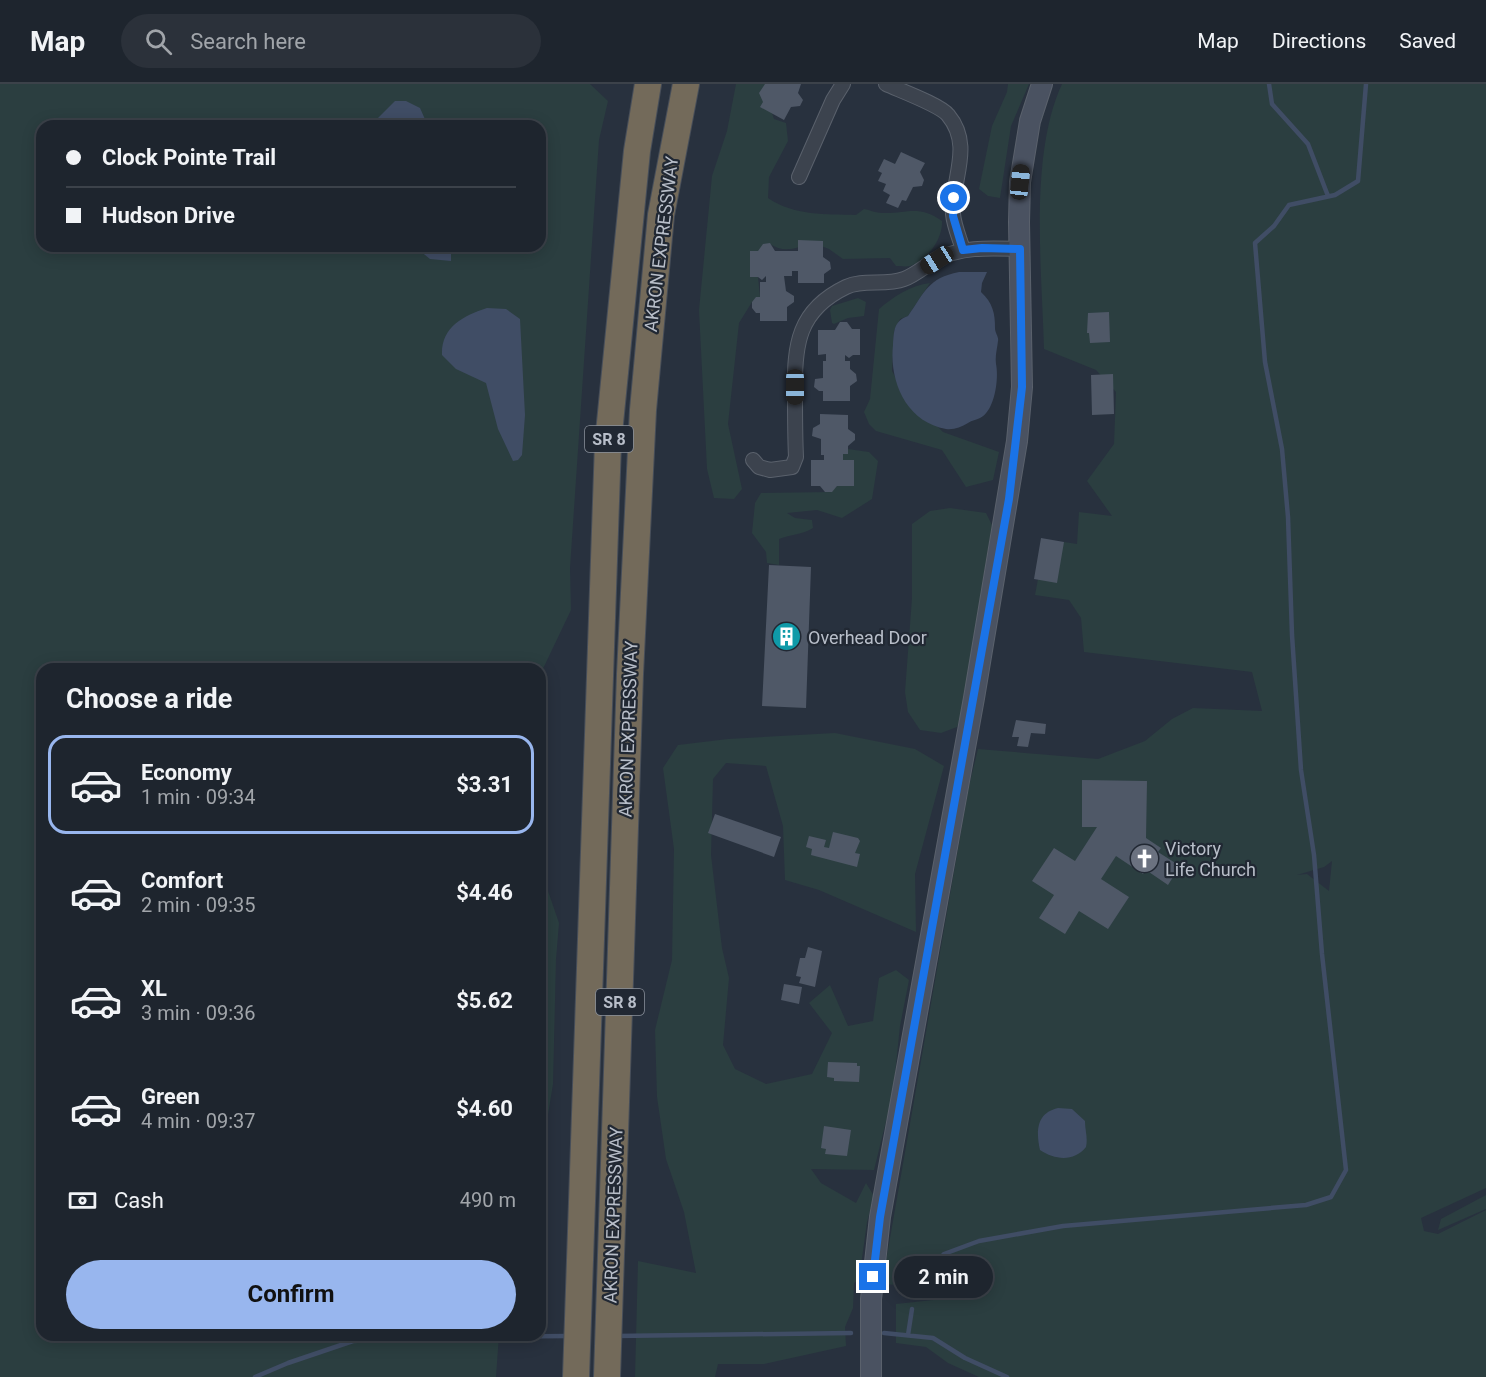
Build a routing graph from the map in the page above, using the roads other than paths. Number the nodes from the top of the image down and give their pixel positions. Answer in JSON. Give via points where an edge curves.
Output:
{"nodes":[{"id":1,"x":648,"y":84,"type":"edge"},
{"id":2,"x":686,"y":84,"type":"edge"},
{"id":3,"x":843,"y":84,"type":"edge"},
{"id":4,"x":886,"y":84,"type":"edge"},
{"id":5,"x":1042,"y":84,"type":"edge"},
{"id":6,"x":799,"y":177,"type":"dead end"},
{"id":7,"x":1020,"y":249,"type":"junction"},
{"id":8,"x":963,"y":250,"type":"junction"},
{"id":9,"x":753,"y":460,"type":"dead end"},
{"id":10,"x":576,"y":1377,"type":"edge"},
{"id":11,"x":607,"y":1377,"type":"edge"},
{"id":12,"x":871,"y":1377,"type":"edge"}],
"edges":[{"from":1,"to":10,"type":"highway","name":"AKRON EXPRESSWAY","number":"SR 8","via":[[637,151],[608,443]]},
{"from":2,"to":11,"type":"highway","name":"AKRON EXPRESSWAY","number":"SR 8","via":[[661,215],[643,410],[629,685]]},
{"from":3,"to":6,"type":"street"},
{"from":4,"to":8,"type":"street","via":[[948,114],[960,139],[962,156],[955,179],[953,216]]},
{"from":5,"to":7,"type":"street","via":[[1024,151]]},
{"from":7,"to":8,"type":"street"},
{"from":7,"to":12,"type":"street","via":[[1022,387],[1017,441],[880,1217],[871,1299]]},
{"from":8,"to":9,"type":"street","via":[[905,279],[848,286],[812,312],[798,336],[792,467],[770,470]]}]}
